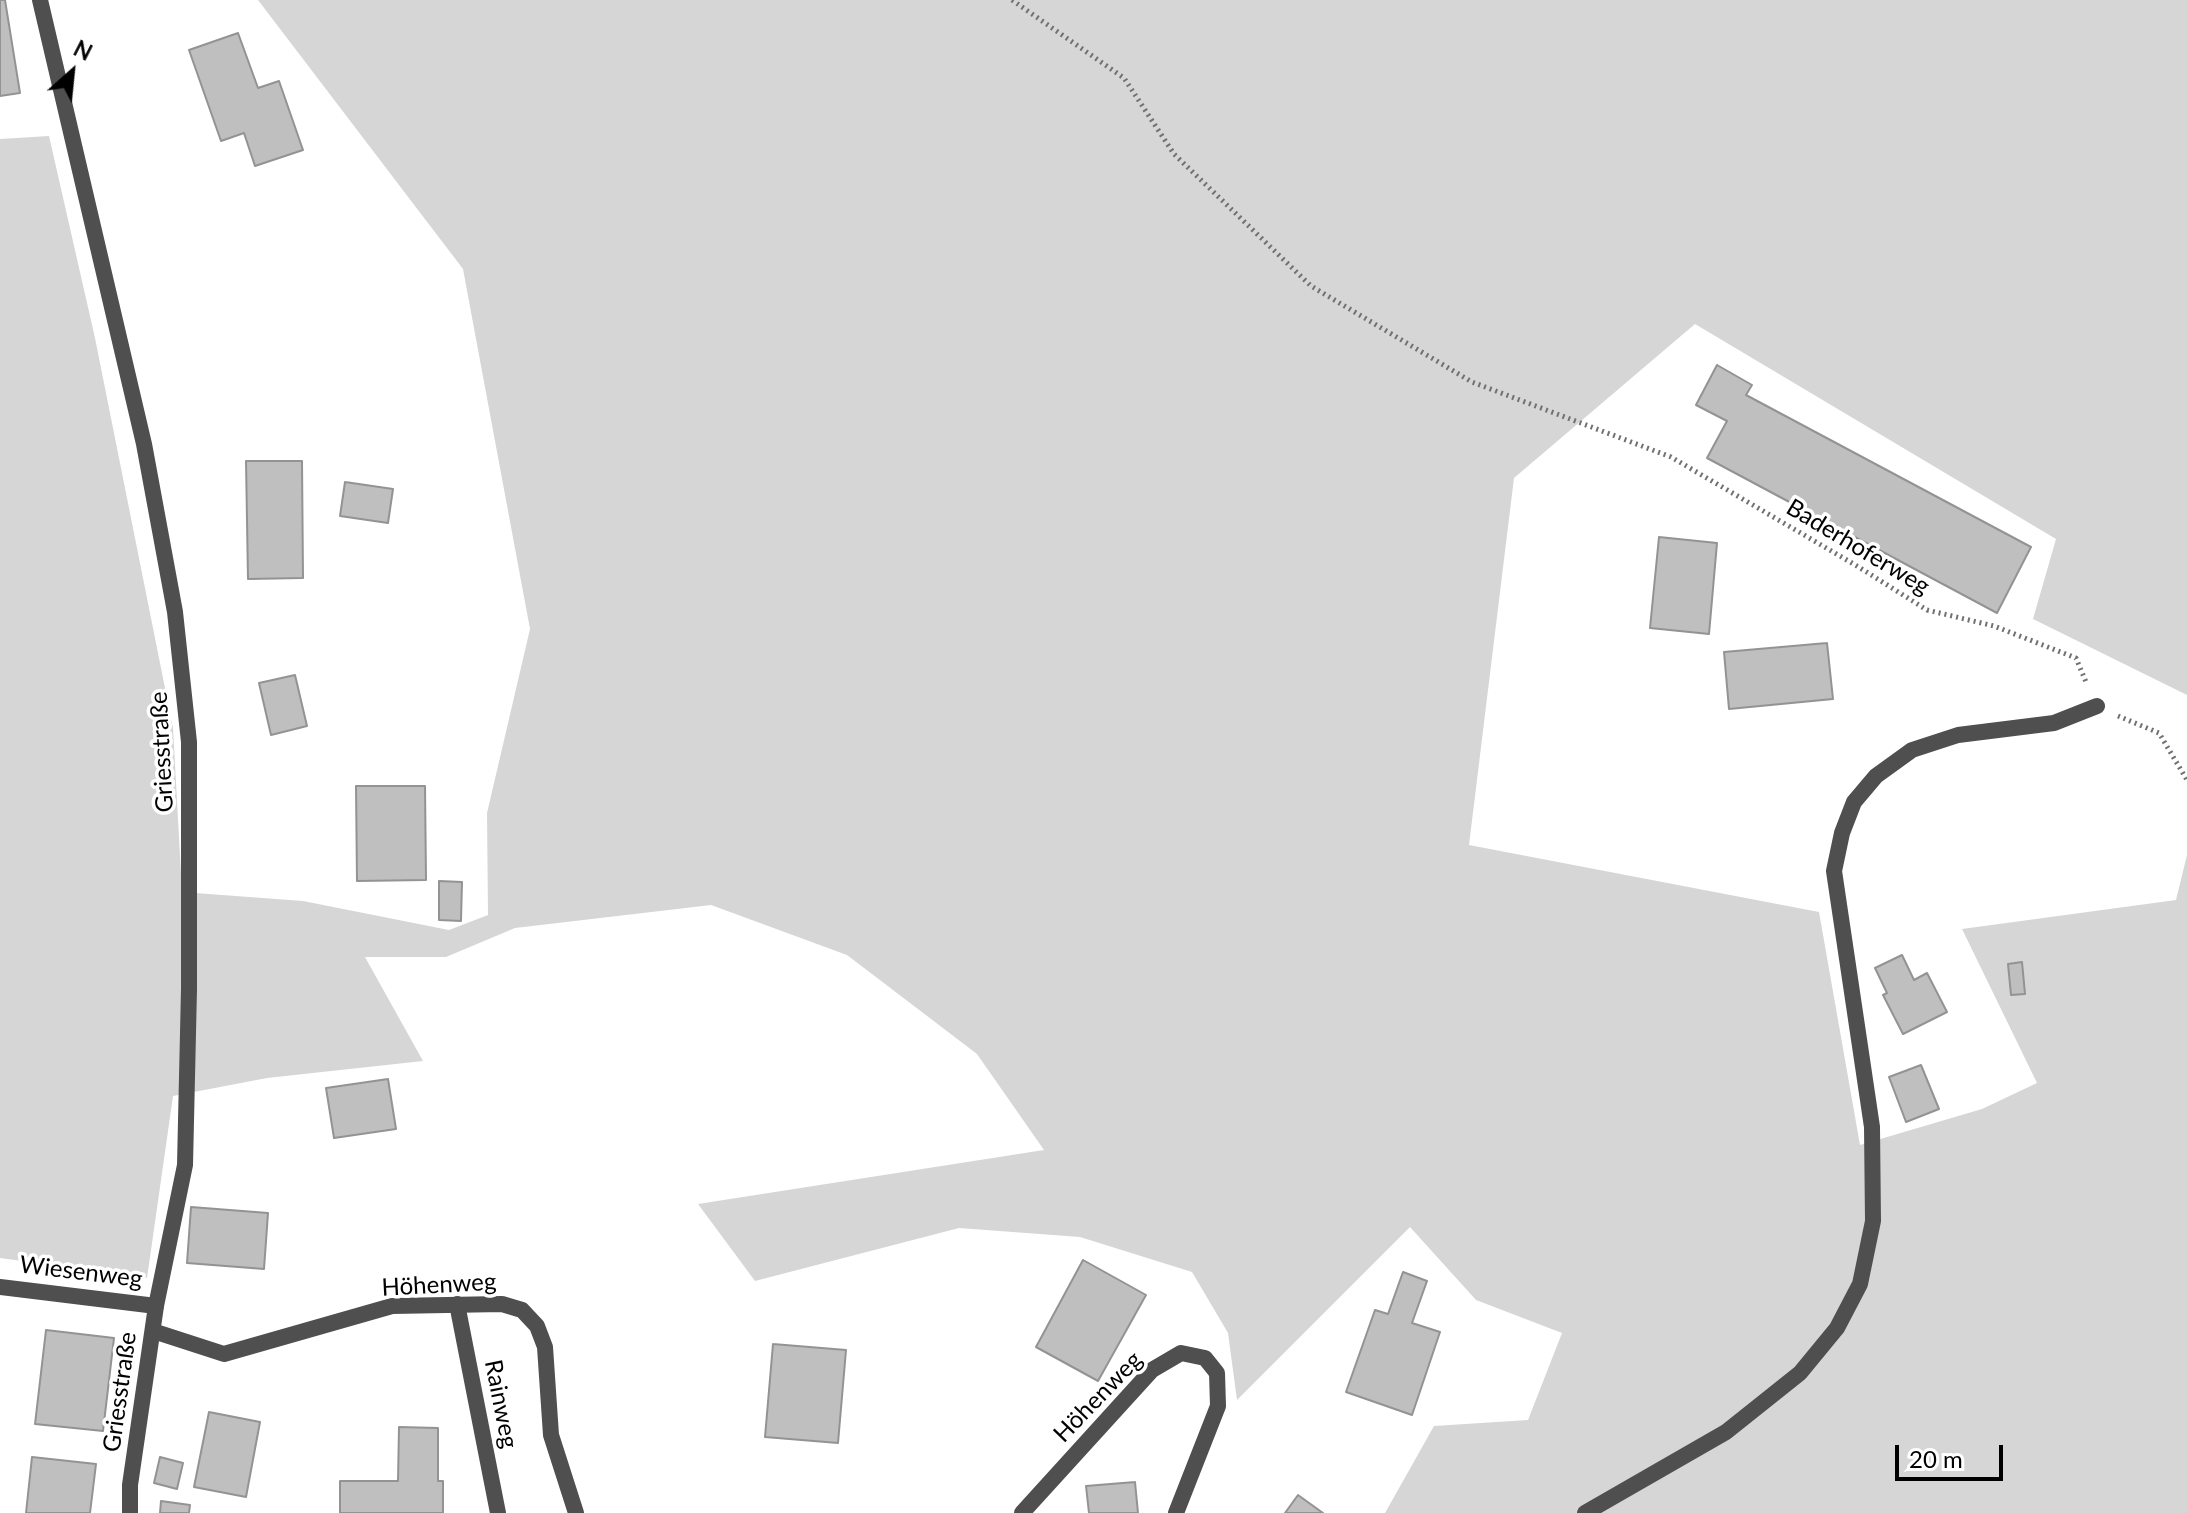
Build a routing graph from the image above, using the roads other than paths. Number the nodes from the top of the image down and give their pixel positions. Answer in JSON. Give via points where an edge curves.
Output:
{"nodes":[{"id":1,"x":40,"y":0,"type":"edge"},
{"id":2,"x":2097,"y":706,"type":"road end"},
{"id":3,"x":0,"y":1287,"type":"edge"},
{"id":4,"x":457,"y":1304,"type":"junction"},
{"id":5,"x":156,"y":1306,"type":"junction"},
{"id":6,"x":153,"y":1331,"type":"junction"},
{"id":7,"x":130,"y":1513,"type":"edge"},
{"id":8,"x":498,"y":1513,"type":"edge"},
{"id":9,"x":576,"y":1513,"type":"edge"},
{"id":10,"x":1022,"y":1513,"type":"edge"},
{"id":11,"x":1176,"y":1513,"type":"edge"},
{"id":12,"x":1585,"y":1513,"type":"edge"}],
"edges":[{"from":1,"to":5,"type":"street","name":"Griesstraße","via":[[144,444],[175,612],[189,742],[185,1165]]},
{"from":2,"to":12,"type":"street","via":[[2054,723],[1958,735],[1912,750],[1876,776],[1854,802],[1834,871],[1872,1127],[1873,1221],[1860,1284],[1837,1328],[1800,1373],[1726,1432]]},
{"from":3,"to":5,"type":"street","name":"Wiesenweg"},
{"from":4,"to":6,"type":"street","name":"Höhenweg","via":[[392,1306],[224,1354]]},
{"from":4,"to":8,"type":"street","name":"Rainweg"},
{"from":4,"to":9,"type":"street","name":"Höhenweg","via":[[502,1304],[522,1310],[537,1326],[545,1347],[551,1435]]},
{"from":5,"to":6,"type":"street","name":"Griesstraße"},
{"from":6,"to":7,"type":"street","name":"Griesstraße"},
{"from":10,"to":11,"type":"street","name":"Höhenweg","via":[[1152,1370],[1181,1353],[1205,1358],[1217,1373],[1218,1406]]}]}
